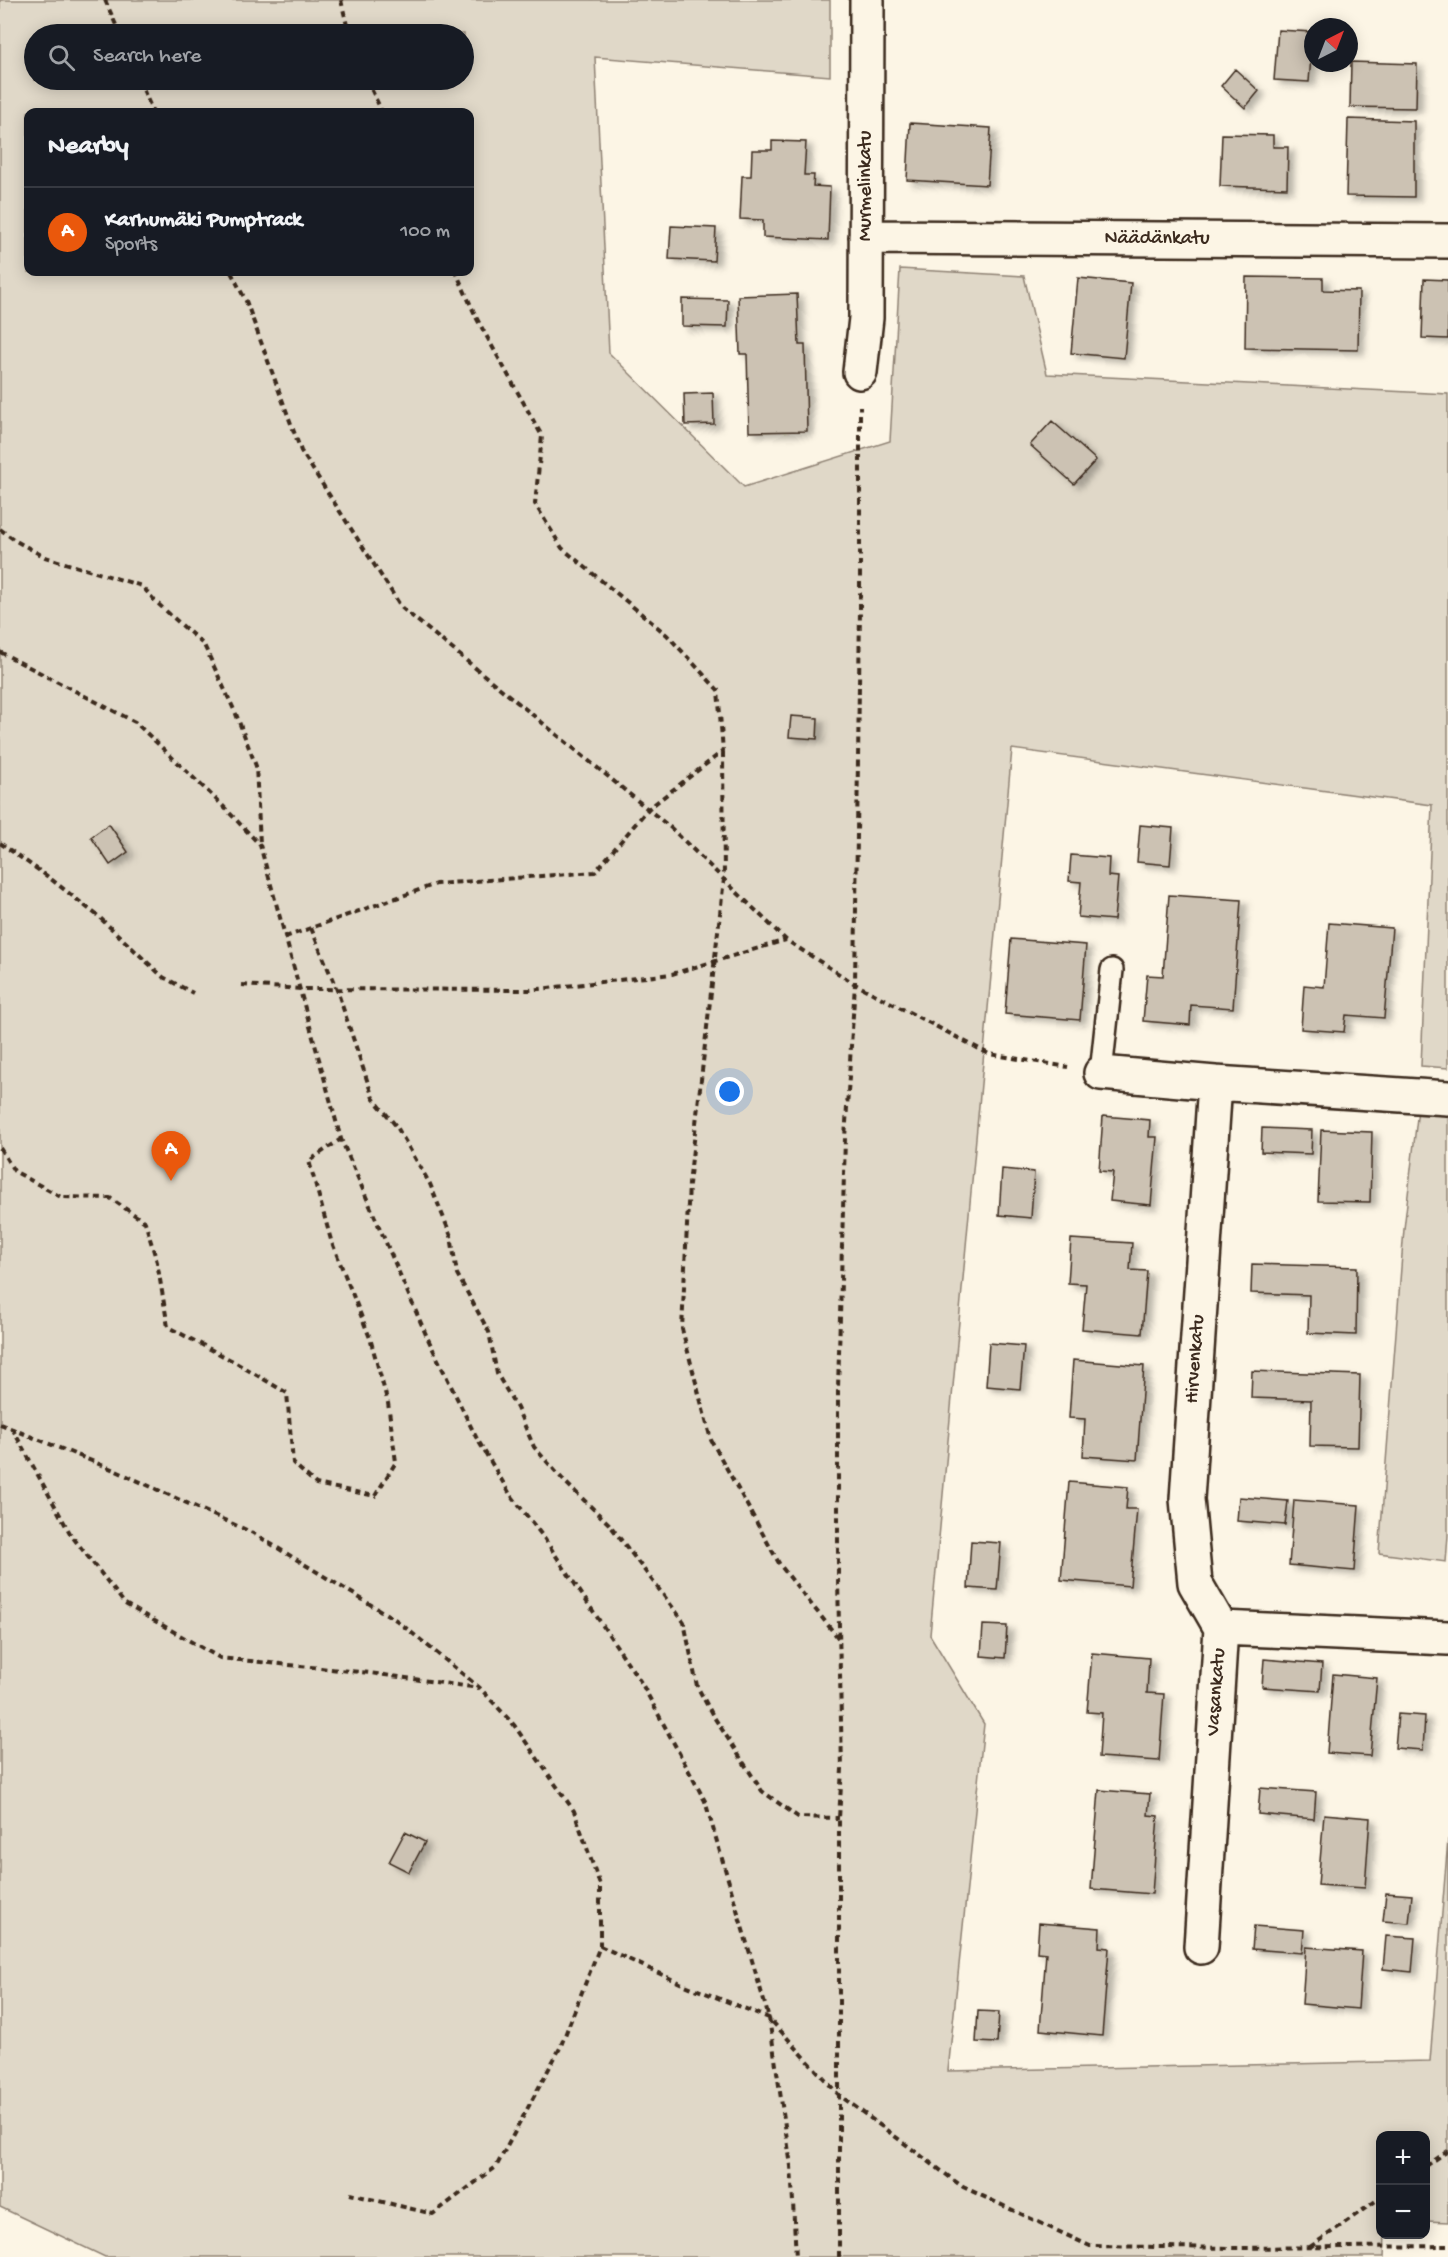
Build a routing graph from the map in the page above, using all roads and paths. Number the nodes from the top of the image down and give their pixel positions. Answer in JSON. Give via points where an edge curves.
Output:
{"nodes":[{"id":1,"x":105,"y":0,"type":"edge"},
{"id":2,"x":341,"y":0,"type":"edge"},
{"id":3,"x":867,"y":0,"type":"edge"},
{"id":4,"x":116,"y":24,"type":"edge"},
{"id":5,"x":347,"y":24,"type":"edge"},
{"id":6,"x":143,"y":90,"type":"edge"},
{"id":7,"x":372,"y":90,"type":"edge"},
{"id":8,"x":151,"y":108,"type":"edge"},
{"id":9,"x":380,"y":108,"type":"edge"},
{"id":10,"x":866,"y":237,"type":"junction"},
{"id":11,"x":1448,"y":241,"type":"edge"},
{"id":12,"x":233,"y":276,"type":"edge"},
{"id":13,"x":458,"y":276,"type":"edge"},
{"id":14,"x":860,"y":372,"type":"joint"},
{"id":15,"x":0,"y":530,"type":"edge"},
{"id":16,"x":0,"y":652,"type":"edge"},
{"id":17,"x":723,"y":751,"type":"junction"},
{"id":18,"x":648,"y":809,"type":"junction"},
{"id":19,"x":0,"y":843,"type":"edge"},
{"id":20,"x":260,"y":845,"type":"junction"},
{"id":21,"x":724,"y":879,"type":"junction"},
{"id":22,"x":311,"y":928,"type":"junction"},
{"id":23,"x":285,"y":937,"type":"junction"},
{"id":24,"x":786,"y":940,"type":"junction"},
{"id":25,"x":715,"y":961,"type":"junction"},
{"id":26,"x":1112,"y":970,"type":"dead end"},
{"id":27,"x":855,"y":984,"type":"junction"},
{"id":28,"x":242,"y":985,"type":"dead end"},
{"id":29,"x":300,"y":989,"type":"junction"},
{"id":30,"x":337,"y":990,"type":"junction"},
{"id":31,"x":193,"y":993,"type":"dead end"},
{"id":32,"x":1101,"y":1073,"type":"junction"},
{"id":33,"x":1215,"y":1083,"type":"junction"},
{"id":34,"x":1448,"y":1098,"type":"edge"},
{"id":35,"x":341,"y":1139,"type":"junction"},
{"id":36,"x":0,"y":1148,"type":"edge"},
{"id":37,"x":0,"y":1424,"type":"edge"},
{"id":38,"x":12,"y":1428,"type":"junction"},
{"id":39,"x":1221,"y":1628,"type":"junction"},
{"id":40,"x":1448,"y":1638,"type":"edge"},
{"id":41,"x":839,"y":1639,"type":"junction"},
{"id":42,"x":480,"y":1688,"type":"junction"},
{"id":43,"x":839,"y":1818,"type":"junction"},
{"id":44,"x":600,"y":1946,"type":"junction"},
{"id":45,"x":1201,"y":1947,"type":"dead end"},
{"id":46,"x":769,"y":2018,"type":"junction"},
{"id":47,"x":838,"y":2094,"type":"junction"},
{"id":48,"x":1448,"y":2151,"type":"edge"},
{"id":49,"x":1430,"y":2163,"type":"edge"},
{"id":50,"x":350,"y":2194,"type":"dead end"},
{"id":51,"x":1376,"y":2201,"type":"edge"},
{"id":52,"x":1448,"y":2246,"type":"edge"},
{"id":53,"x":1309,"y":2248,"type":"junction"},
{"id":54,"x":796,"y":2257,"type":"edge"},
{"id":55,"x":839,"y":2257,"type":"edge"}],
"edges":[{"from":1,"to":4,"type":"path"},
{"from":2,"to":5,"type":"path"},
{"from":3,"to":10,"type":"street","name":"Murmelinkatu"},
{"from":6,"to":8,"type":"path"},
{"from":7,"to":9,"type":"path"},
{"from":10,"to":11,"type":"street","name":"Näädänkatu"},
{"from":10,"to":14,"type":"street","name":"Murmelinkatu","via":[[866,318]]},
{"from":12,"to":18,"type":"path","via":[[246,301],[301,451],[402,608]]},
{"from":13,"to":17,"type":"path","via":[[477,319],[542,436],[535,504],[562,548],[667,635],[718,690]]},
{"from":14,"to":27,"type":"path"},
{"from":15,"to":20,"type":"path","via":[[45,556],[142,586],[204,645],[256,766]]},
{"from":16,"to":20,"type":"path","via":[[135,722]]},
{"from":17,"to":18,"type":"path"},
{"from":17,"to":21,"type":"path"},
{"from":18,"to":21,"type":"path"},
{"from":18,"to":22,"type":"path","via":[[595,872],[436,884]]},
{"from":19,"to":31,"type":"path","via":[[98,916],[163,977]]},
{"from":20,"to":23,"type":"path"},
{"from":21,"to":24,"type":"path"},
{"from":21,"to":25,"type":"path"},
{"from":22,"to":23,"type":"path"},
{"from":22,"to":30,"type":"path"},
{"from":23,"to":29,"type":"path"},
{"from":24,"to":25,"type":"path"},
{"from":24,"to":27,"type":"path"},
{"from":25,"to":30,"type":"path","via":[[672,974],[530,990]]},
{"from":25,"to":41,"type":"path","via":[[689,1184],[682,1329],[711,1440],[780,1565]]},
{"from":26,"to":32,"type":"lane"},
{"from":27,"to":32,"type":"path","via":[[989,1054]]},
{"from":27,"to":41,"type":"path","via":[[844,1138],[838,1388]]},
{"from":28,"to":29,"type":"path"},
{"from":29,"to":30,"type":"path"},
{"from":29,"to":35,"type":"path"},
{"from":30,"to":43,"type":"path","via":[[373,1098],[397,1127],[430,1184],[451,1236],[457,1274],[489,1332],[497,1374],[534,1447],[609,1524],[684,1622],[697,1686],[762,1791],[798,1817]]},
{"from":32,"to":33,"type":"street"},
{"from":33,"to":34,"type":"street"},
{"from":33,"to":39,"type":"street","name":"Hirvenkatu","via":[[1187,1499],[1195,1583]]},
{"from":35,"to":36,"type":"path","via":[[309,1161],[331,1240],[370,1338],[388,1403],[396,1462],[375,1496],[316,1485],[293,1462],[287,1393],[168,1327],[157,1262],[145,1222],[110,1198],[61,1197],[14,1171]]},
{"from":35,"to":46,"type":"path","via":[[427,1337],[476,1437],[510,1494],[642,1684],[705,1801]]},
{"from":37,"to":38,"type":"path"},
{"from":38,"to":42,"type":"path","via":[[253,1533],[396,1620]]},
{"from":38,"to":42,"type":"path","via":[[71,1535],[125,1604],[220,1658]]},
{"from":39,"to":40,"type":"street","name":"Vasankatu"},
{"from":39,"to":45,"type":"street","name":"Vasankatu"},
{"from":41,"to":43,"type":"path"},
{"from":42,"to":44,"type":"path","via":[[514,1725],[574,1811],[600,1885]]},
{"from":43,"to":47,"type":"path"},
{"from":44,"to":46,"type":"path"},
{"from":44,"to":50,"type":"path","via":[[560,2048],[496,2167],[434,2214]]},
{"from":46,"to":47,"type":"path"},
{"from":46,"to":54,"type":"path","via":[[791,2166]]},
{"from":47,"to":53,"type":"path","via":[[963,2187],[1090,2246]]},
{"from":47,"to":55,"type":"path"},
{"from":48,"to":49,"type":"path"},
{"from":51,"to":53,"type":"path"},
{"from":52,"to":53,"type":"path"}]}
